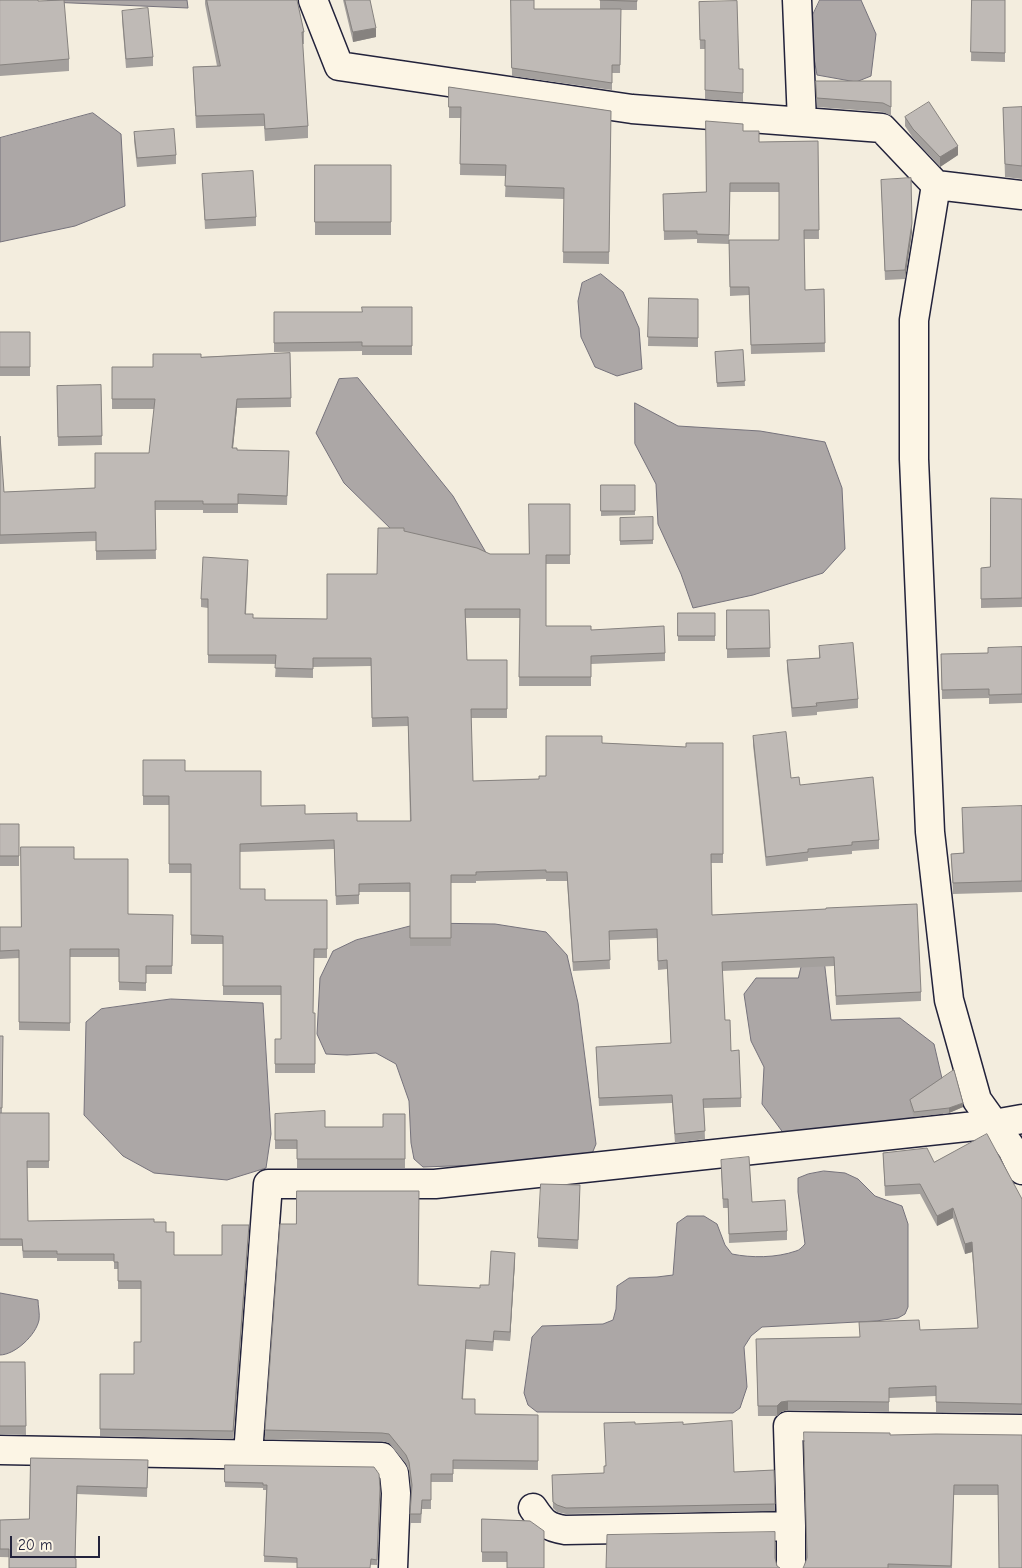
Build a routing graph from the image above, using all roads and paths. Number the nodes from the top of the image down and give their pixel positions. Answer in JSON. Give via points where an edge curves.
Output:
{"nodes":[{"id":1,"x":313,"y":0,"type":"edge"},
{"id":2,"x":797,"y":0,"type":"edge"},
{"id":3,"x":802,"y":122,"type":"junction"},
{"id":4,"x":936,"y":185,"type":"junction"},
{"id":5,"x":1022,"y":195,"type":"edge"},
{"id":6,"x":1022,"y":1119,"type":"edge"},
{"id":7,"x":994,"y":1124,"type":"junction"},
{"id":8,"x":1022,"y":1170,"type":"edge"},
{"id":9,"x":1022,"y":1429,"type":"edge"},
{"id":10,"x":0,"y":1450,"type":"edge"},
{"id":11,"x":248,"y":1454,"type":"junction"},
{"id":12,"x":533,"y":1508,"type":"dead end"},
{"id":13,"x":791,"y":1526,"type":"junction"},
{"id":14,"x":393,"y":1568,"type":"edge"},
{"id":15,"x":791,"y":1568,"type":"edge"}],
"edges":[{"from":1,"to":3,"type":"street","via":[[339,66],[632,109]]},
{"from":2,"to":3,"type":"street"},
{"from":3,"to":4,"type":"street","via":[[882,128]]},
{"from":4,"to":5,"type":"street"},
{"from":4,"to":7,"type":"street","via":[[914,320],[914,459],[930,832],[949,1000],[977,1100]]},
{"from":6,"to":7,"type":"street"},
{"from":7,"to":8,"type":"street"},
{"from":7,"to":11,"type":"street","via":[[435,1184],[268,1184]]},
{"from":9,"to":13,"type":"street","via":[[788,1426]]},
{"from":10,"to":11,"type":"street"},
{"from":11,"to":14,"type":"street","via":[[382,1457],[394,1473],[396,1493]]},
{"from":12,"to":13,"type":"street","via":[[551,1528],[565,1530]]},
{"from":13,"to":15,"type":"street"}]}
